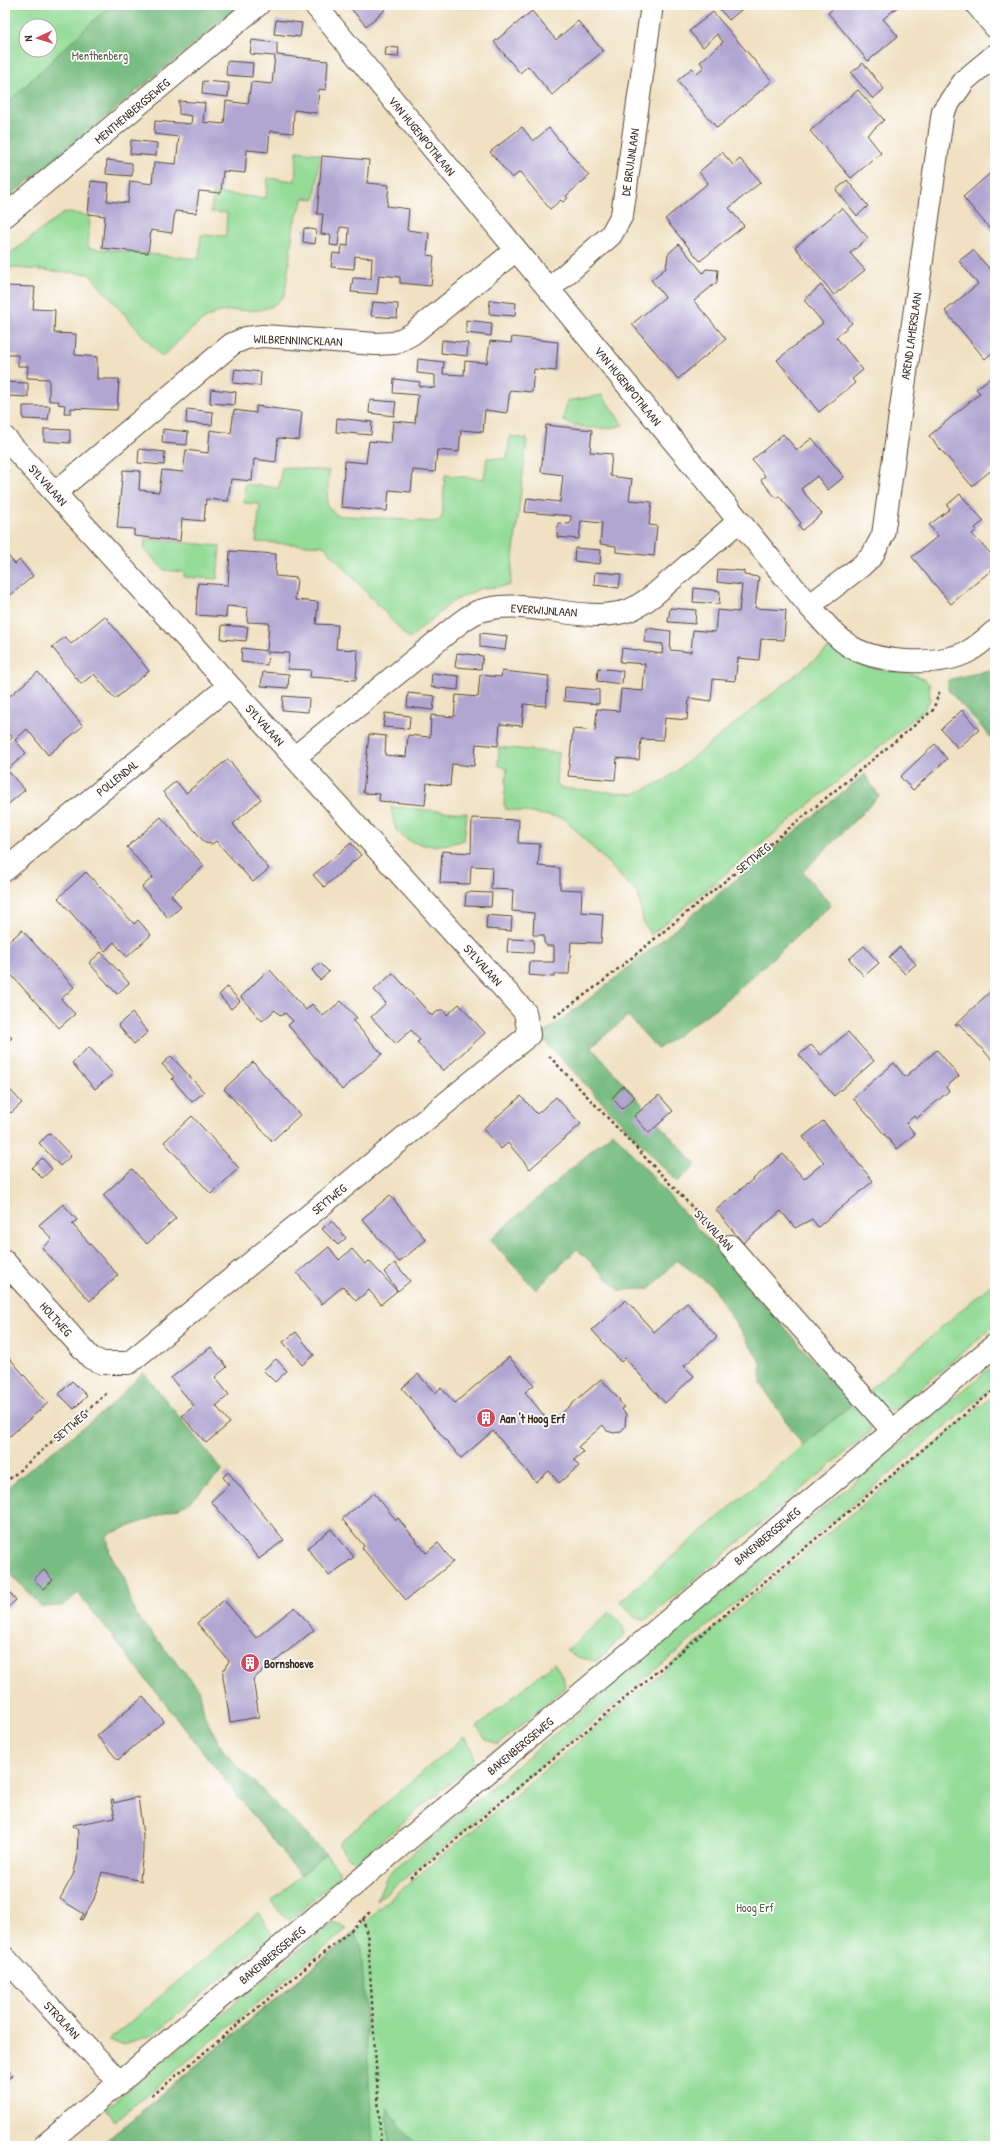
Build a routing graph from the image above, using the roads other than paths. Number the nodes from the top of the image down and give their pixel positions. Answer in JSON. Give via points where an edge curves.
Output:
{"nodes":[{"id":1,"x":258,"y":5,"type":"edge"},
{"id":2,"x":315,"y":5,"type":"edge"},
{"id":3,"x":652,"y":5,"type":"edge"},
{"id":4,"x":977,"y":5,"type":"edge"},
{"id":5,"x":995,"y":27,"type":"edge"},
{"id":6,"x":995,"y":55,"type":"edge"},
{"id":7,"x":5,"y":216,"type":"edge"},
{"id":8,"x":516,"y":250,"type":"junction"},
{"id":9,"x":549,"y":289,"type":"junction"},
{"id":10,"x":5,"y":438,"type":"edge"},
{"id":11,"x":55,"y":492,"type":"junction"},
{"id":12,"x":739,"y":521,"type":"junction"},
{"id":13,"x":809,"y":606,"type":"junction"},
{"id":14,"x":994,"y":634,"type":"edge"},
{"id":15,"x":229,"y":686,"type":"junction"},
{"id":16,"x":295,"y":757,"type":"junction"},
{"id":17,"x":5,"y":870,"type":"edge"},
{"id":18,"x":529,"y":1035,"type":"joint"},
{"id":19,"x":730,"y":1246,"type":"road end"},
{"id":20,"x":5,"y":1262,"type":"edge"},
{"id":21,"x":995,"y":1345,"type":"edge"},
{"id":22,"x":122,"y":1364,"type":"joint"},
{"id":23,"x":892,"y":1430,"type":"junction"},
{"id":24,"x":5,"y":1958,"type":"edge"},
{"id":25,"x":120,"y":2082,"type":"junction"},
{"id":26,"x":44,"y":2146,"type":"edge"}],
"edges":[{"from":1,"to":7,"type":"street","name":"MENTHENBERGSEWEG"},
{"from":2,"to":8,"type":"street","name":"VAN HUGENPOTHLAAN"},
{"from":3,"to":9,"type":"street","name":"DE BRUIJNLAAN","via":[[622,214],[612,235]]},
{"from":4,"to":5,"type":"street"},
{"from":6,"to":13,"type":"street","name":"AREND LAMERSLAAN","via":[[965,80],[943,111],[883,535],[872,556]]},
{"from":8,"to":9,"type":"street","name":"VAN HUGENPOTHLAAN"},
{"from":8,"to":11,"type":"street","name":"WILBRENNINCKLAAN","via":[[412,334],[395,343],[376,344],[263,336],[246,338],[232,344]]},
{"from":9,"to":12,"type":"street","name":"VAN HUGENPOTHLAAN"},
{"from":10,"to":11,"type":"street","name":"SYLVALAAN"},
{"from":11,"to":15,"type":"street","name":"SYLVALAAN"},
{"from":12,"to":13,"type":"street","name":"VAN HUGENPOTHLAAN"},
{"from":12,"to":16,"type":"street","name":"EVERWIJNLAAN","via":[[655,594],[628,611],[601,614],[510,607],[480,611],[457,625]]},
{"from":13,"to":14,"type":"street","name":"VAN HUGENPOTHLAAN","via":[[839,638],[866,654],[907,661],[955,657]]},
{"from":15,"to":16,"type":"street","name":"SYLVALAAN"},
{"from":15,"to":17,"type":"street","name":"POLLENDAL"},
{"from":16,"to":18,"type":"street","name":"SYLVALAAN","via":[[526,1012]]},
{"from":18,"to":22,"type":"street","name":"SEYTWEG"},
{"from":19,"to":23,"type":"street","name":"SYLVALAAN"},
{"from":20,"to":22,"type":"street","name":"HOLTWEG","via":[[91,1358],[103,1363]]},
{"from":21,"to":23,"type":"street","name":"BAKENBERGSEWEG"},
{"from":23,"to":25,"type":"street","name":"BAKENBERGSEWEG"},
{"from":24,"to":25,"type":"street","name":"STROLAAN"},
{"from":25,"to":26,"type":"street","name":"BAKENBERGSEWEG"}]}
